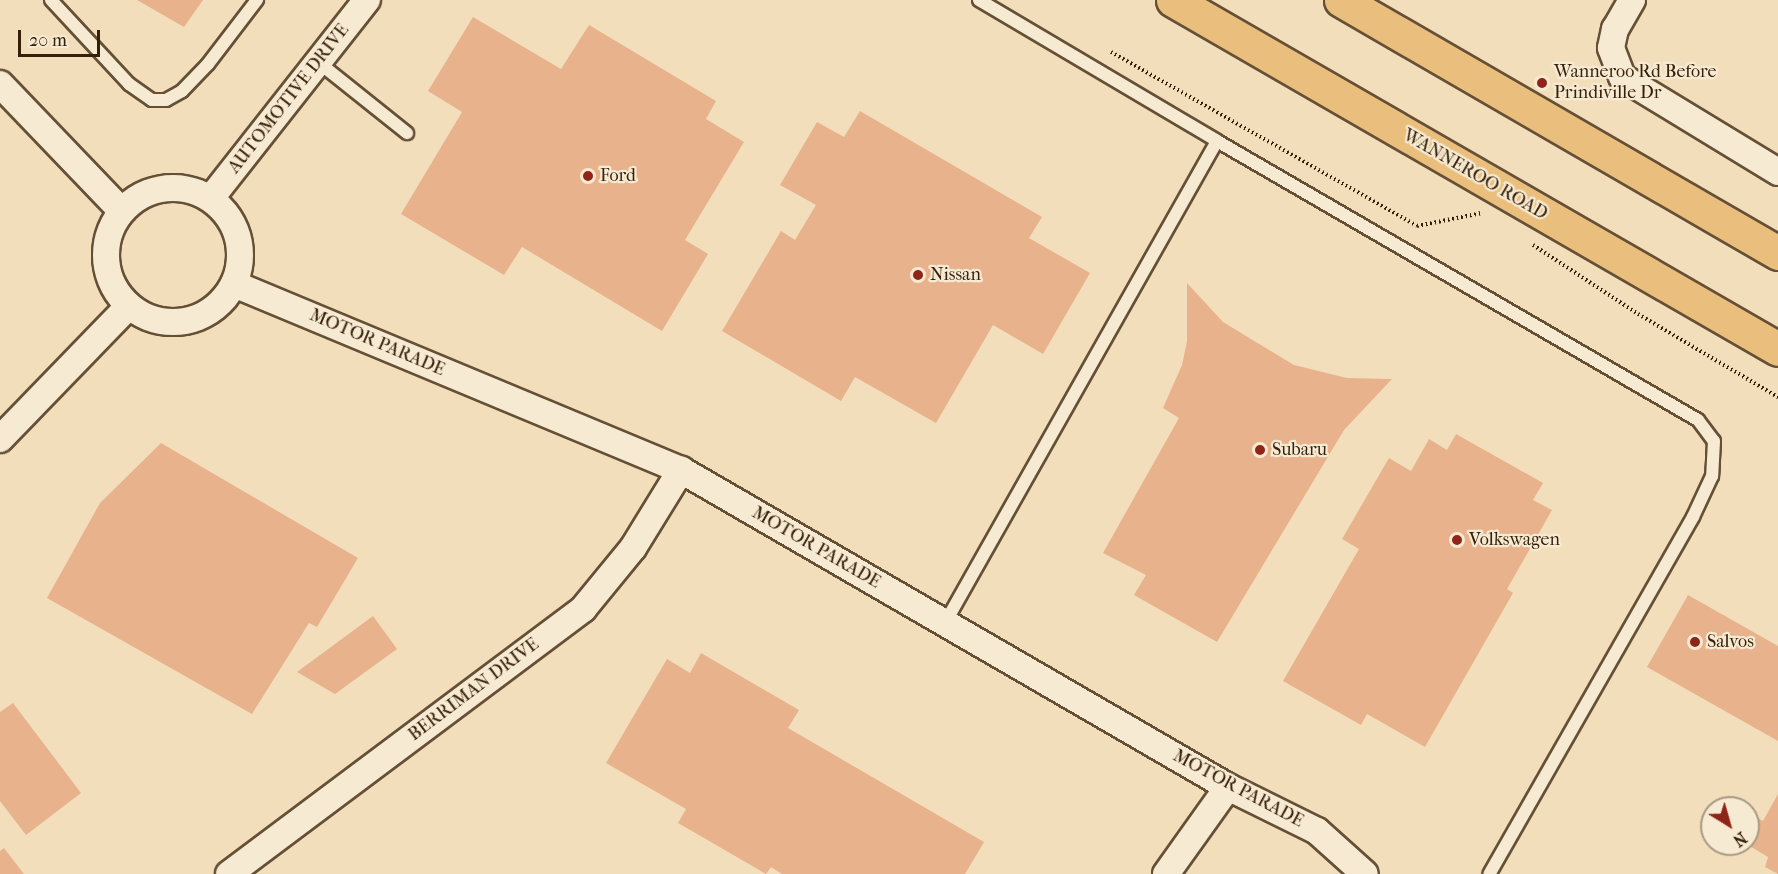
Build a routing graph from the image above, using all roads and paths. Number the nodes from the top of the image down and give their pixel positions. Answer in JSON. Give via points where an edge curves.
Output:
{"nodes":[{"id":1,"x":51,"y":0,"type":"edge"},
{"id":2,"x":257,"y":0,"type":"edge"},
{"id":3,"x":979,"y":0,"type":"edge"},
{"id":4,"x":1173,"y":0,"type":"edge"},
{"id":5,"x":1341,"y":0,"type":"edge"},
{"id":6,"x":1632,"y":0,"type":"edge"},
{"id":7,"x":358,"y":3,"type":"edge"},
{"id":8,"x":1109,"y":51,"type":"dead end"},
{"id":9,"x":318,"y":62,"type":"junction"},
{"id":10,"x":0,"y":84,"type":"edge"},
{"id":11,"x":407,"y":133,"type":"dead end"},
{"id":12,"x":1217,"y":141,"type":"junction"},
{"id":13,"x":1778,"y":172,"type":"edge"},
{"id":14,"x":211,"y":198,"type":"junction"},
{"id":15,"x":122,"y":211,"type":"junction"},
{"id":16,"x":1487,"y":212,"type":"dead end"},
{"id":17,"x":1524,"y":239,"type":"dead end"},
{"id":18,"x":1778,"y":253,"type":"edge"},
{"id":19,"x":234,"y":284,"type":"junction"},
{"id":20,"x":129,"y":306,"type":"junction"},
{"id":21,"x":1778,"y":349,"type":"edge"},
{"id":22,"x":1778,"y":397,"type":"edge"},
{"id":23,"x":0,"y":439,"type":"edge"},
{"id":24,"x":681,"y":470,"type":"junction"},
{"id":25,"x":945,"y":623,"type":"junction"},
{"id":26,"x":1228,"y":787,"type":"junction"},
{"id":27,"x":229,"y":874,"type":"edge"},
{"id":28,"x":1166,"y":874,"type":"edge"},
{"id":29,"x":1365,"y":874,"type":"edge"},
{"id":30,"x":1489,"y":874,"type":"edge"}],
"edges":[{"from":1,"to":2,"type":"lane","via":[[129,84],[152,100],[166,100],[182,91],[208,64]]},
{"from":3,"to":12,"type":"lane"},
{"from":4,"to":21,"type":"highway","name":"WANNEROO ROAD"},
{"from":5,"to":18,"type":"highway"},
{"from":6,"to":13,"type":"street","via":[[1616,29],[1611,48],[1622,76]]},
{"from":7,"to":9,"type":"street","name":"AUTOMOTIVE DRIVE"},
{"from":8,"to":16,"type":"path","via":[[1417,226]]},
{"from":9,"to":11,"type":"lane"},
{"from":9,"to":14,"type":"street","name":"AUTOMOTIVE DRIVE"},
{"from":10,"to":15,"type":"street"},
{"from":12,"to":25,"type":"lane"},
{"from":12,"to":30,"type":"lane","via":[[1698,420],[1713,441],[1712,476],[1693,517]]},
{"from":14,"to":15,"type":"street","via":[[189,189],[164,188],[141,195]]},
{"from":14,"to":19,"type":"street","via":[[228,215],[238,237],[241,260]]},
{"from":15,"to":20,"type":"street","via":[[109,234],[105,260],[112,285]]},
{"from":17,"to":22,"type":"path","via":[[1638,314]]},
{"from":19,"to":20,"type":"street","via":[[220,304],[199,317],[175,323],[150,319]]},
{"from":19,"to":24,"type":"street","name":"MOTOR PARADE"},
{"from":20,"to":23,"type":"street"},
{"from":24,"to":25,"type":"street","name":"MOTOR PARADE"},
{"from":24,"to":27,"type":"street","name":"BERRIMAN DRIVE","via":[[633,548],[583,609]]},
{"from":25,"to":26,"type":"street","name":"MOTOR PARADE"},
{"from":26,"to":28,"type":"street"},
{"from":26,"to":29,"type":"street","name":"MOTOR PARADE","via":[[1317,831]]}]}
